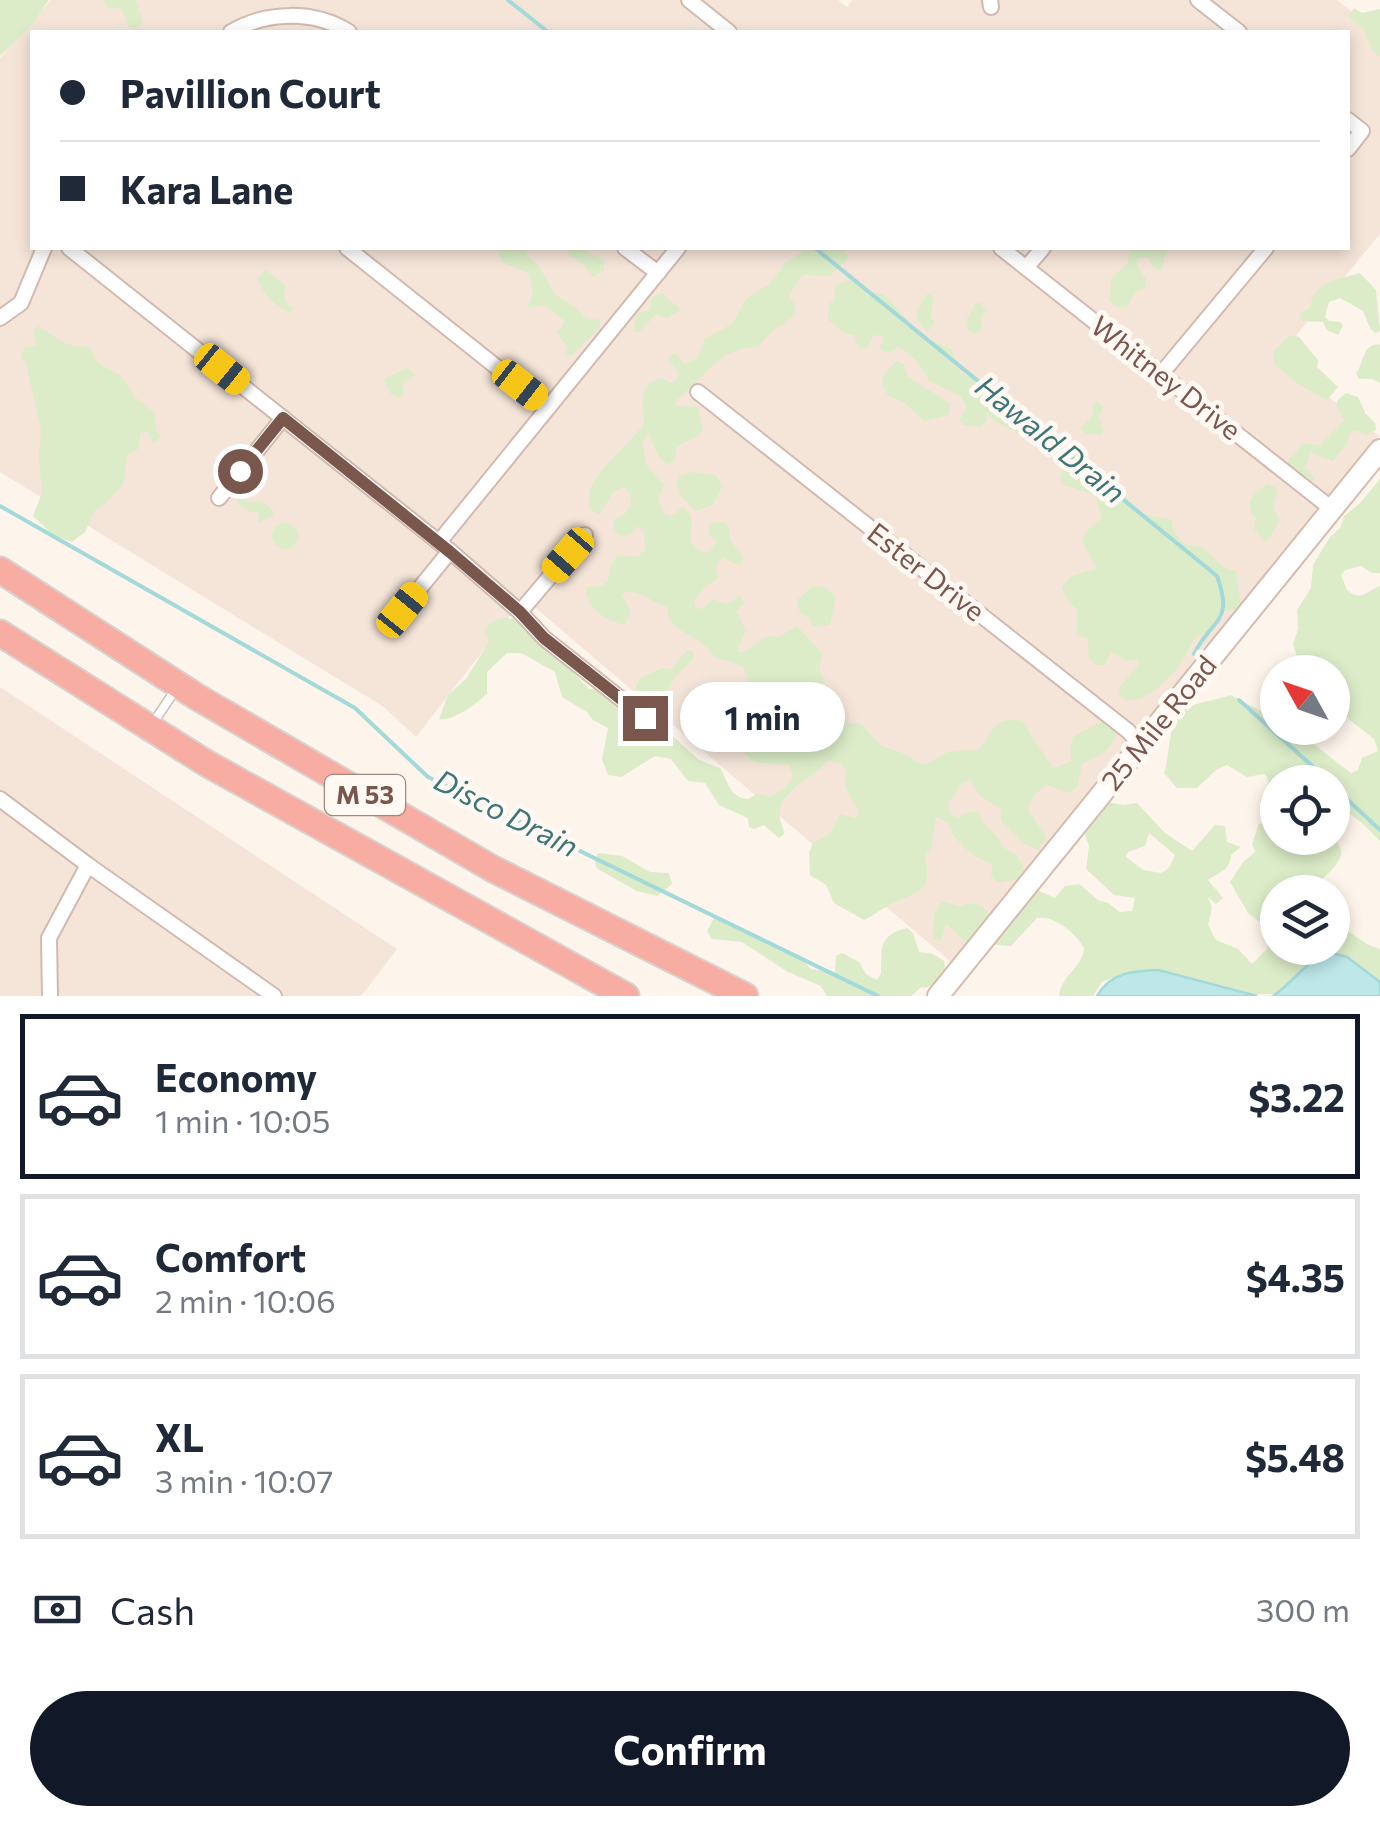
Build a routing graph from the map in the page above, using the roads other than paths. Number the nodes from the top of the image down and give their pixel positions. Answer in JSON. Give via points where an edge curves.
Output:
{"nodes":[{"id":1,"x":689,"y":0,"type":"edge"},
{"id":2,"x":1198,"y":0,"type":"edge"},
{"id":3,"x":236,"y":30,"type":"edge"},
{"id":4,"x":344,"y":30,"type":"edge"},
{"id":5,"x":727,"y":30,"type":"edge"},
{"id":6,"x":1229,"y":30,"type":"edge"},
{"id":7,"x":1350,"y":122,"type":"edge"},
{"id":8,"x":1350,"y":147,"type":"edge"},
{"id":9,"x":43,"y":250,"type":"edge"},
{"id":10,"x":73,"y":250,"type":"edge"},
{"id":11,"x":350,"y":250,"type":"edge"},
{"id":12,"x":629,"y":250,"type":"edge"},
{"id":13,"x":676,"y":250,"type":"edge"},
{"id":14,"x":1003,"y":250,"type":"edge"},
{"id":15,"x":1041,"y":250,"type":"edge"},
{"id":16,"x":1264,"y":250,"type":"edge"},
{"id":17,"x":1026,"y":268,"type":"junction"},
{"id":18,"x":658,"y":273,"type":"junction"},
{"id":19,"x":0,"y":318,"type":"edge"},
{"id":20,"x":1161,"y":374,"type":"junction"},
{"id":21,"x":703,"y":396,"type":"dead end"},
{"id":22,"x":548,"y":408,"type":"junction"},
{"id":23,"x":283,"y":418,"type":"junction"},
{"id":24,"x":1380,"y":450,"type":"edge"},
{"id":25,"x":219,"y":498,"type":"dead end"},
{"id":26,"x":1332,"y":509,"type":"junction"},
{"id":27,"x":585,"y":535,"type":"dead end"},
{"id":28,"x":444,"y":547,"type":"junction"},
{"id":29,"x":0,"y":570,"type":"edge"},
{"id":30,"x":402,"y":610,"type":"dead end"},
{"id":31,"x":520,"y":612,"type":"junction"},
{"id":32,"x":0,"y":632,"type":"edge"},
{"id":33,"x":178,"y":685,"type":"junction"},
{"id":34,"x":645,"y":718,"type":"dead end"},
{"id":35,"x":150,"y":727,"type":"junction"},
{"id":36,"x":1141,"y":745,"type":"junction"},
{"id":37,"x":0,"y":799,"type":"edge"},
{"id":38,"x":88,"y":865,"type":"junction"},
{"id":39,"x":50,"y":996,"type":"edge"},
{"id":40,"x":274,"y":996,"type":"edge"},
{"id":41,"x":626,"y":996,"type":"edge"},
{"id":42,"x":745,"y":996,"type":"edge"},
{"id":43,"x":938,"y":996,"type":"edge"}],
"edges":[{"from":1,"to":5,"type":"street"},
{"from":2,"to":6,"type":"street"},
{"from":3,"to":4,"type":"street","via":[[268,17],[291,17]]},
{"from":7,"to":8,"type":"street","via":[[1362,132]]},
{"from":9,"to":19,"type":"street","via":[[21,303]]},
{"from":10,"to":23,"type":"street"},
{"from":11,"to":22,"type":"street"},
{"from":12,"to":18,"type":"street"},
{"from":13,"to":18,"type":"street"},
{"from":14,"to":17,"type":"street","name":"Whitney Drive"},
{"from":15,"to":17,"type":"street"},
{"from":16,"to":20,"type":"street"},
{"from":17,"to":20,"type":"street","name":"Whitney Drive"},
{"from":18,"to":22,"type":"street"},
{"from":20,"to":26,"type":"street","name":"Whitney Drive"},
{"from":21,"to":36,"type":"street","name":"Ester Drive"},
{"from":22,"to":28,"type":"street"},
{"from":23,"to":25,"type":"street"},
{"from":23,"to":28,"type":"street"},
{"from":24,"to":26,"type":"street","name":"25 Mile Road"},
{"from":26,"to":36,"type":"street","name":"25 Mile Road"},
{"from":27,"to":31,"type":"street"},
{"from":28,"to":30,"type":"street"},
{"from":28,"to":31,"type":"street"},
{"from":29,"to":33,"type":"highway","number":"M 53"},
{"from":31,"to":34,"type":"street"},
{"from":32,"to":35,"type":"highway","number":"M 53"},
{"from":33,"to":35,"type":"lane"},
{"from":33,"to":42,"type":"highway","number":"M 53","via":[[493,869]]},
{"from":35,"to":41,"type":"highway","number":"M 53"},
{"from":36,"to":43,"type":"street","name":"25 Mile Road"},
{"from":37,"to":38,"type":"street"},
{"from":38,"to":39,"type":"street","via":[[50,938]]},
{"from":38,"to":40,"type":"street"}]}
